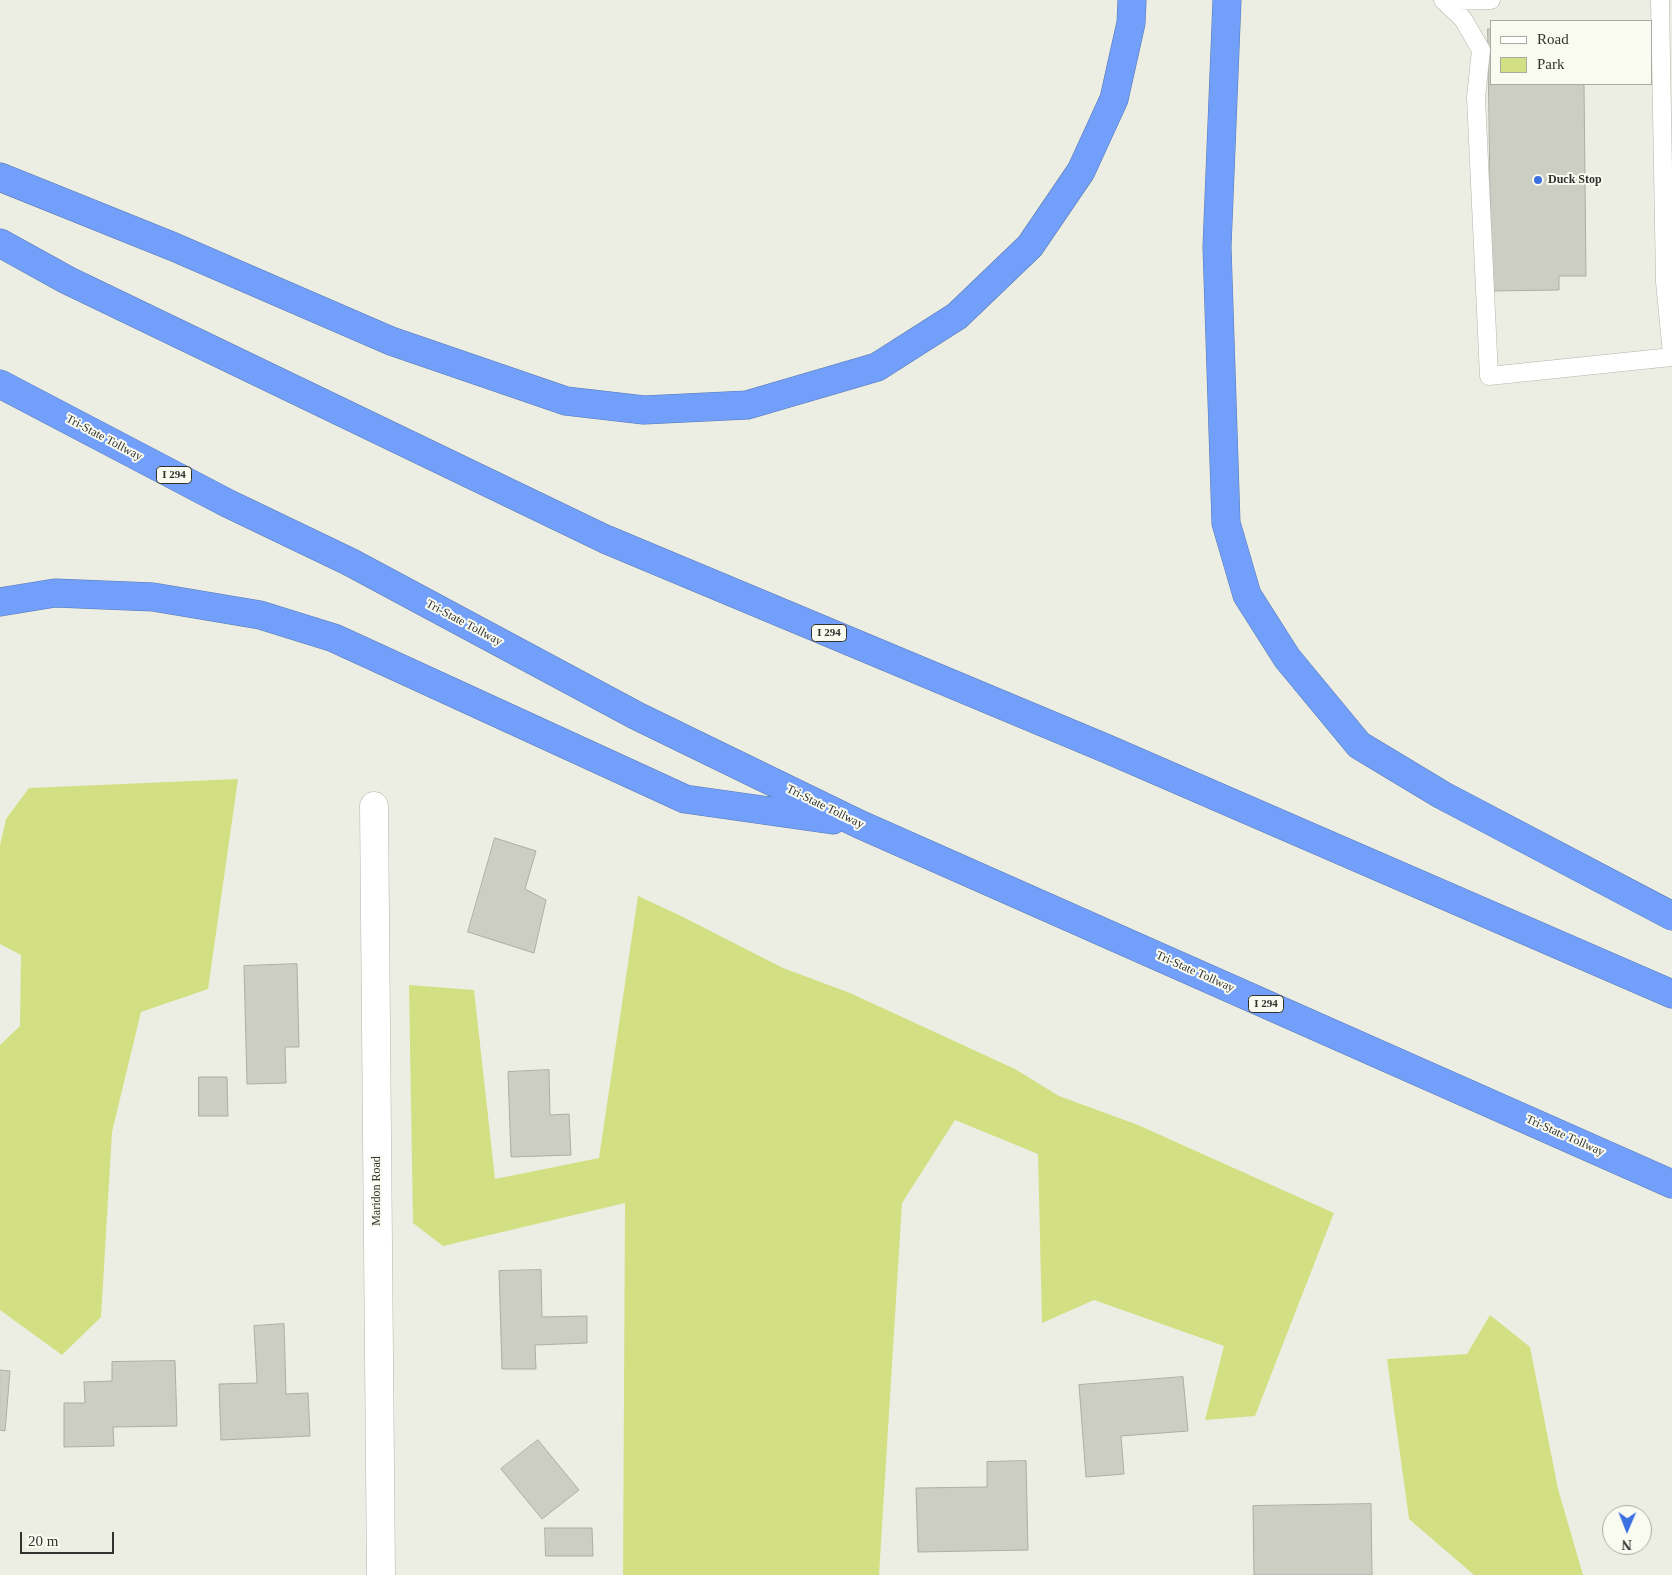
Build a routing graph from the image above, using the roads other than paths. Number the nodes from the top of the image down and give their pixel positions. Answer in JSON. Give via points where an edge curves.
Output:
{"nodes":[{"id":1,"x":1132,"y":0,"type":"edge"},
{"id":2,"x":1227,"y":0,"type":"edge"},
{"id":3,"x":1491,"y":0,"type":"edge"},
{"id":4,"x":1660,"y":0,"type":"edge"},
{"id":5,"x":1444,"y":1,"type":"edge"},
{"id":6,"x":0,"y":177,"type":"edge"},
{"id":7,"x":0,"y":243,"type":"edge"},
{"id":8,"x":1668,"y":281,"type":"edge"},
{"id":9,"x":1672,"y":355,"type":"edge"},
{"id":10,"x":0,"y":384,"type":"edge"},
{"id":11,"x":0,"y":602,"type":"edge"},
{"id":12,"x":374,"y":806,"type":"dead end"},
{"id":13,"x":859,"y":824,"type":"junction"},
{"id":14,"x":1672,"y":916,"type":"edge"},
{"id":15,"x":1672,"y":994,"type":"edge"},
{"id":16,"x":1672,"y":1184,"type":"edge"},
{"id":17,"x":381,"y":1575,"type":"edge"}],
"edges":[{"from":1,"to":6,"type":"highway","via":[[1131,23],[1114,99],[1081,172],[1030,246],[957,316],[877,367],[746,405],[644,410],[566,401],[391,341],[174,247]]},
{"from":2,"to":14,"type":"highway","via":[[1217,247],[1226,523],[1247,595],[1287,658],[1359,745],[1442,795]]},
{"from":3,"to":5,"type":"lane"},
{"from":4,"to":8,"type":"lane"},
{"from":5,"to":9,"type":"lane","via":[[1462,19],[1481,50],[1476,97],[1490,376]]},
{"from":7,"to":15,"type":"highway","number":"I 294","via":[[67,280],[605,539],[1114,752]]},
{"from":8,"to":9,"type":"lane"},
{"from":10,"to":13,"type":"highway","name":"Tri-State Tollway","number":"I 294","via":[[227,503],[350,562],[637,716]]},
{"from":11,"to":13,"type":"highway","via":[[55,593],[153,597],[260,615],[334,638],[686,799]]},
{"from":12,"to":17,"type":"street","name":"Maridon Road"},
{"from":13,"to":16,"type":"highway","name":"Tri-State Tollway","number":"I 294"}]}
